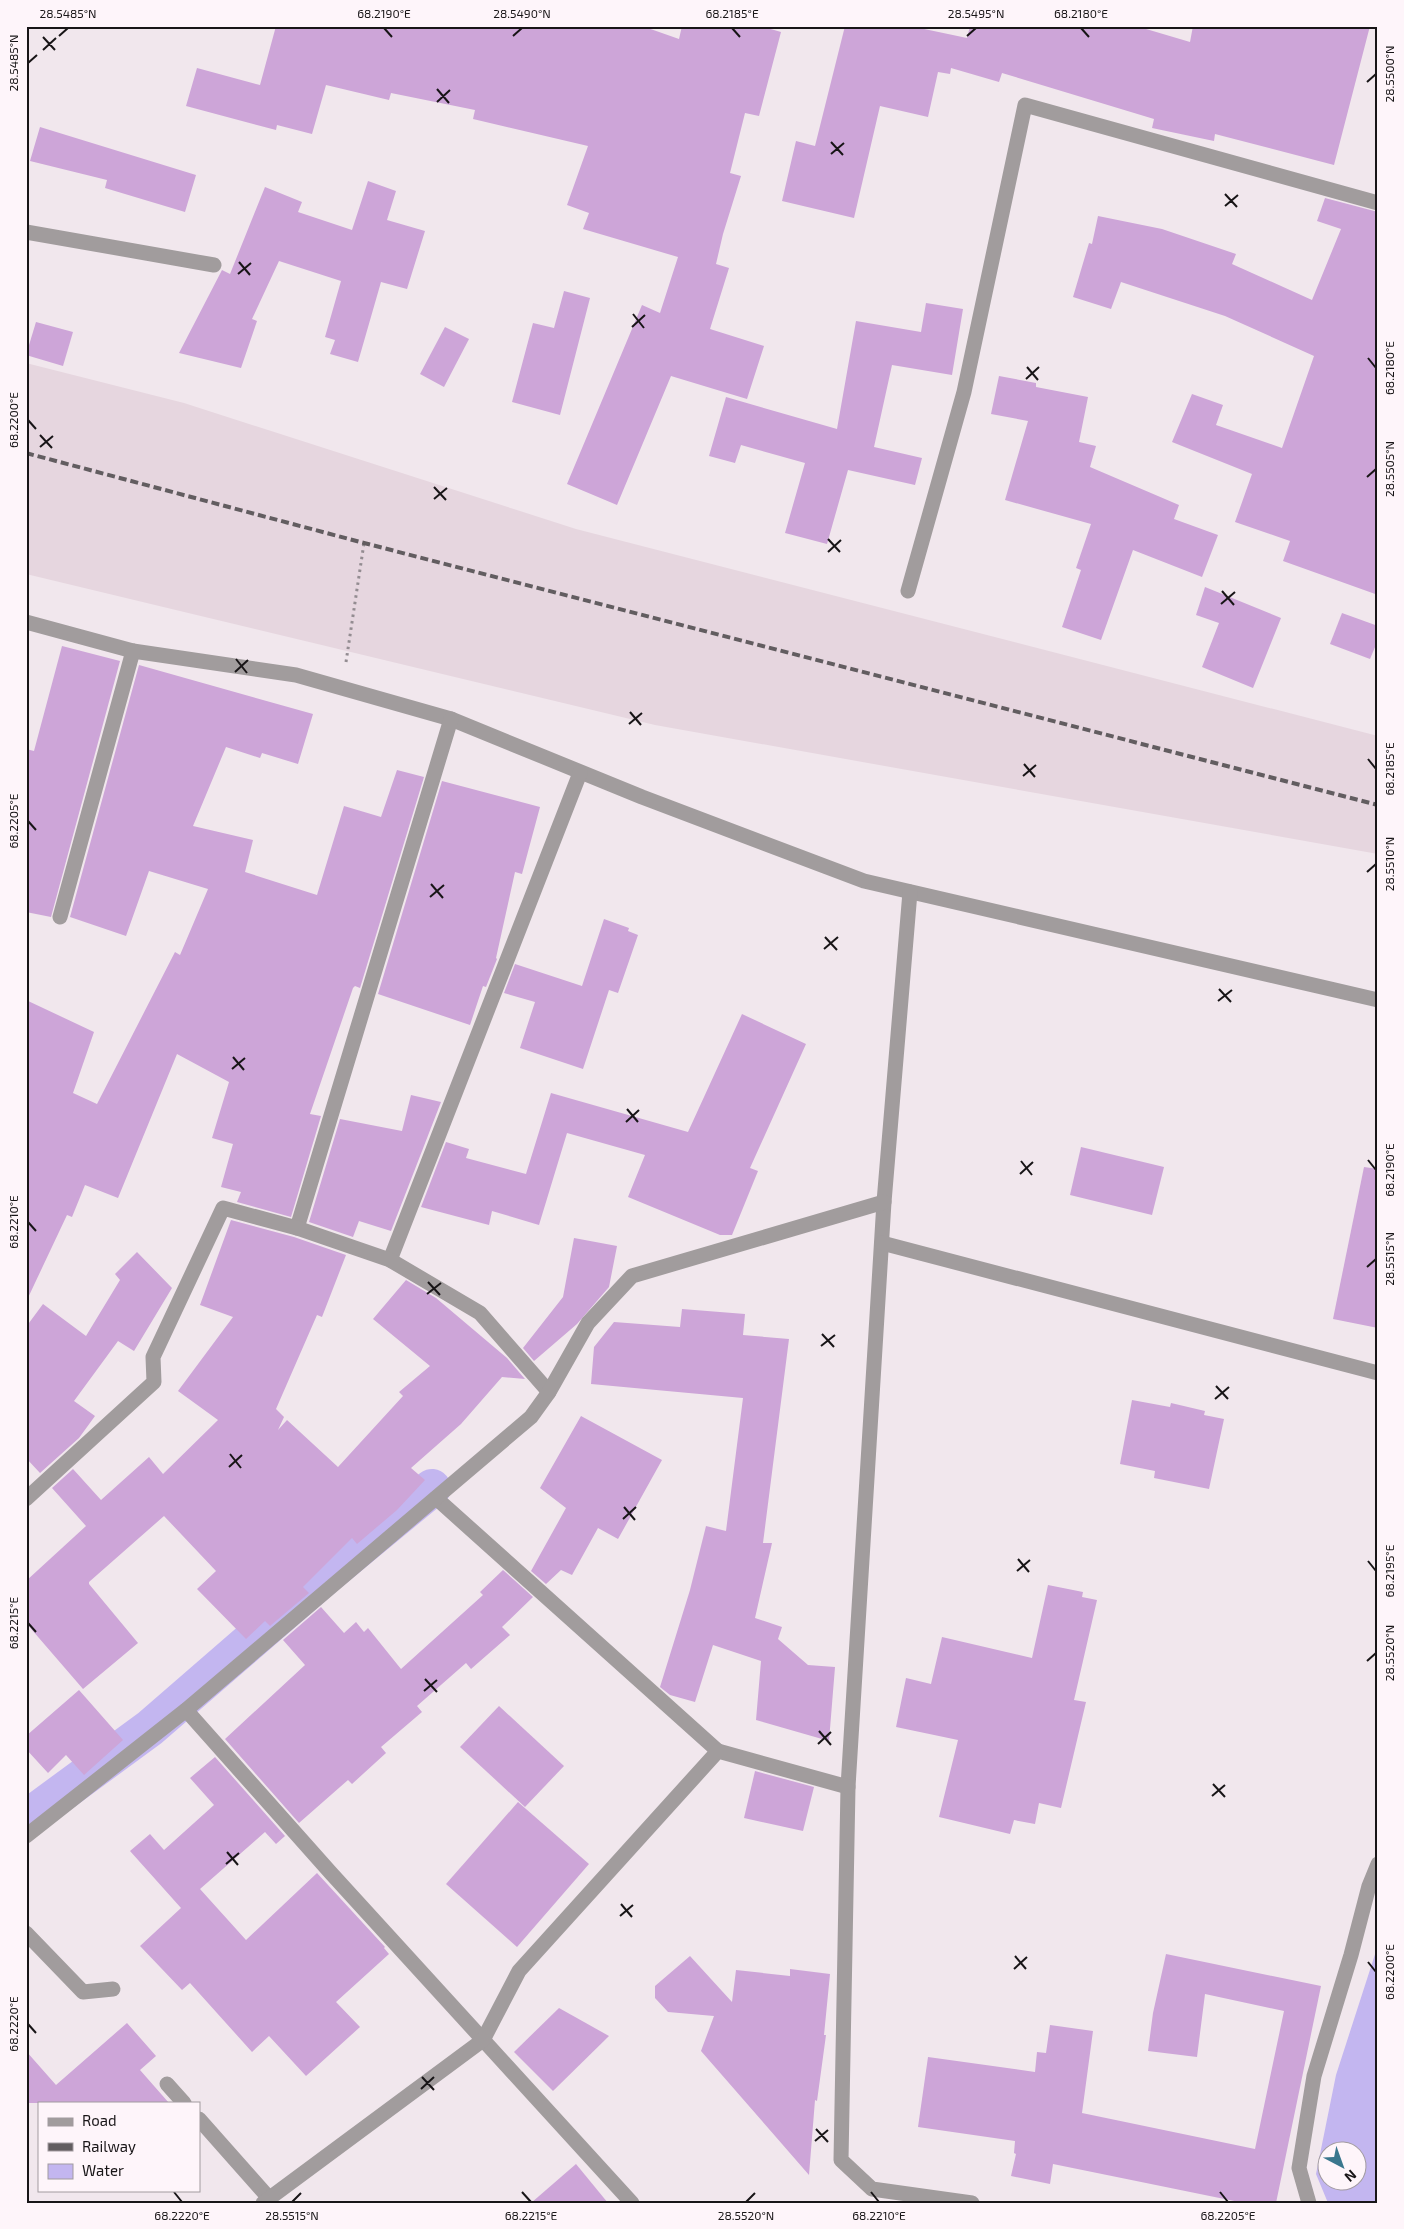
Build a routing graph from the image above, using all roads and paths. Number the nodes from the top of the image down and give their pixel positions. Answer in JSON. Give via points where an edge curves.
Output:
{"nodes":[{"id":1,"x":1378,"y":203,"type":"edge"},
{"id":2,"x":26,"y":232,"type":"edge"},
{"id":3,"x":214,"y":265,"type":"dead end"},
{"id":4,"x":364,"y":543,"type":"dead end"},
{"id":5,"x":908,"y":591,"type":"dead end"},
{"id":6,"x":26,"y":622,"type":"edge"},
{"id":7,"x":133,"y":650,"type":"junction"},
{"id":8,"x":342,"y":688,"type":"junction"},
{"id":9,"x":451,"y":719,"type":"junction"},
{"id":10,"x":580,"y":773,"type":"junction"},
{"id":11,"x":910,"y":892,"type":"junction"},
{"id":12,"x":60,"y":917,"type":"dead end"},
{"id":13,"x":1378,"y":1000,"type":"edge"},
{"id":14,"x":884,"y":1202,"type":"junction"},
{"id":15,"x":297,"y":1228,"type":"junction"},
{"id":16,"x":882,"y":1243,"type":"junction"},
{"id":17,"x":390,"y":1260,"type":"junction"},
{"id":18,"x":1378,"y":1373,"type":"edge"},
{"id":19,"x":549,"y":1392,"type":"junction"},
{"id":20,"x":436,"y":1498,"type":"junction"},
{"id":21,"x":26,"y":1499,"type":"edge"},
{"id":22,"x":186,"y":1710,"type":"junction"},
{"id":23,"x":718,"y":1751,"type":"junction"},
{"id":24,"x":848,"y":1787,"type":"junction"},
{"id":25,"x":26,"y":1836,"type":"edge"},
{"id":26,"x":1378,"y":1864,"type":"edge"},
{"id":27,"x":26,"y":1933,"type":"edge"},
{"id":28,"x":113,"y":1989,"type":"dead end"},
{"id":29,"x":483,"y":2040,"type":"junction"},
{"id":30,"x":167,"y":2084,"type":"dead end"},
{"id":31,"x":183,"y":2102,"type":"edge"},
{"id":32,"x":200,"y":2120,"type":"edge"},
{"id":33,"x":918,"y":2199,"type":"edge"},
{"id":34,"x":266,"y":2200,"type":"edge"},
{"id":35,"x":632,"y":2203,"type":"edge"},
{"id":36,"x":972,"y":2203,"type":"edge"},
{"id":37,"x":1309,"y":2203,"type":"edge"}],
"edges":[{"from":1,"to":5,"type":"street","via":[[1025,105],[964,392]]},
{"from":2,"to":3,"type":"street"},
{"from":4,"to":8,"type":"path"},
{"from":6,"to":7,"type":"street"},
{"from":7,"to":8,"type":"street","via":[[296,674]]},
{"from":7,"to":12,"type":"street"},
{"from":8,"to":9,"type":"street"},
{"from":9,"to":10,"type":"street"},
{"from":9,"to":15,"type":"street"},
{"from":10,"to":11,"type":"street","via":[[864,881]]},
{"from":10,"to":17,"type":"street"},
{"from":11,"to":13,"type":"street"},
{"from":11,"to":14,"type":"street"},
{"from":14,"to":16,"type":"street"},
{"from":14,"to":19,"type":"street","via":[[632,1276],[588,1324]]},
{"from":15,"to":17,"type":"street"},
{"from":15,"to":21,"type":"street","via":[[223,1208],[153,1357],[154,1382]]},
{"from":16,"to":18,"type":"street"},
{"from":16,"to":24,"type":"street"},
{"from":17,"to":19,"type":"street","via":[[480,1314]]},
{"from":19,"to":20,"type":"street","via":[[531,1417]]},
{"from":20,"to":22,"type":"street"},
{"from":20,"to":23,"type":"street"},
{"from":22,"to":25,"type":"street"},
{"from":22,"to":29,"type":"street"},
{"from":23,"to":24,"type":"street"},
{"from":23,"to":29,"type":"street","via":[[519,1971]]},
{"from":24,"to":33,"type":"street","via":[[841,2160],[872,2189]]},
{"from":26,"to":37,"type":"street","via":[[1314,2076],[1299,2168]]},
{"from":27,"to":28,"type":"street","via":[[84,1992]]},
{"from":29,"to":34,"type":"street"},
{"from":29,"to":35,"type":"street"},
{"from":30,"to":31,"type":"street"},
{"from":32,"to":34,"type":"street"},
{"from":33,"to":36,"type":"street"}]}
